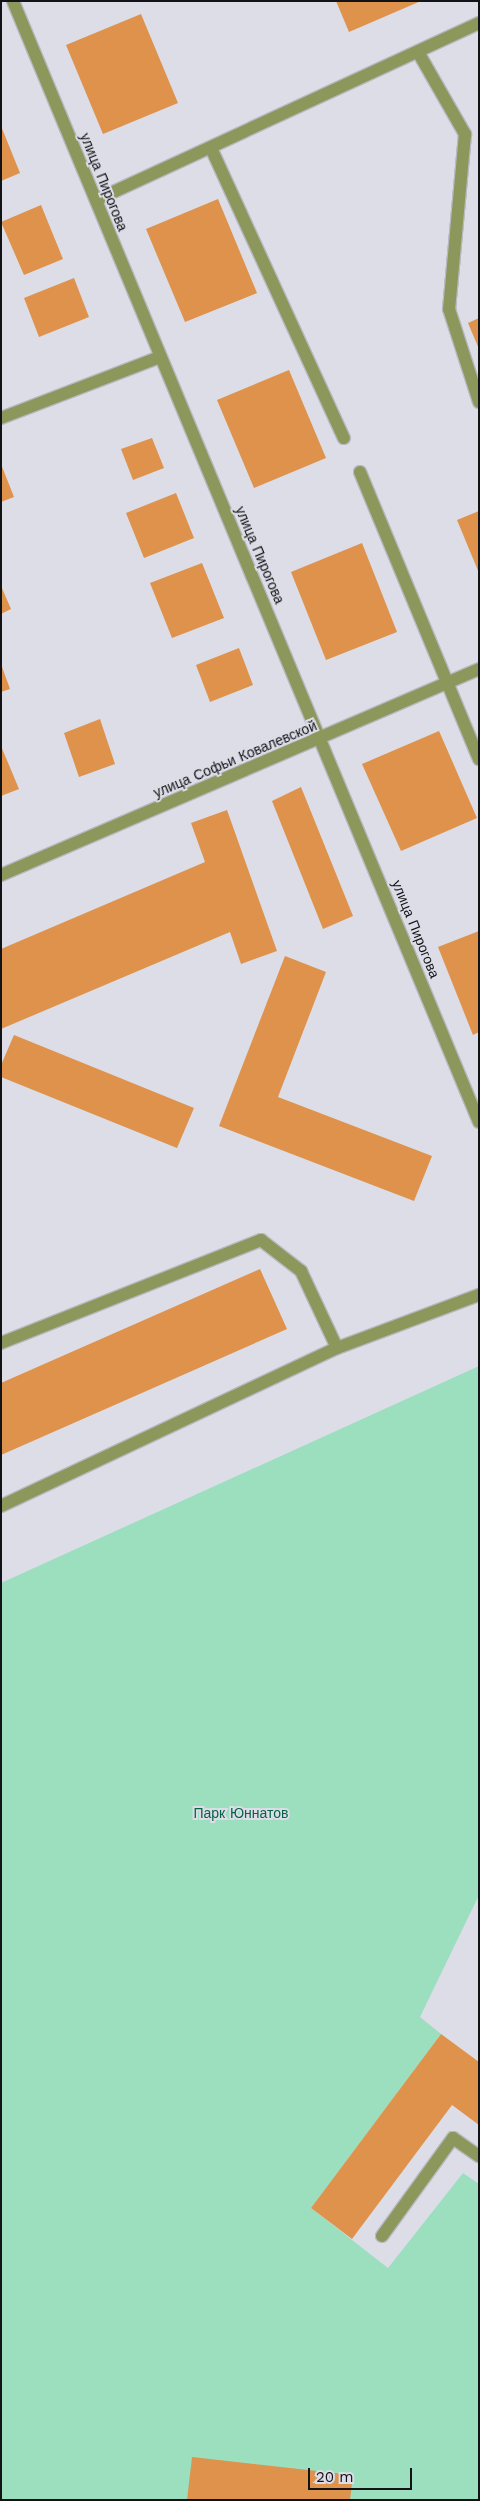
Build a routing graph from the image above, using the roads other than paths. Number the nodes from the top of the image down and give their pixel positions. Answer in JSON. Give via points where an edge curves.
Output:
{"nodes":[{"id":1,"x":13,"y":1,"type":"edge"},
{"id":2,"x":479,"y":23,"type":"edge"},
{"id":3,"x":418,"y":52,"type":"junction"},
{"id":4,"x":211,"y":148,"type":"junction"},
{"id":5,"x":96,"y":200,"type":"junction"},
{"id":6,"x":160,"y":357,"type":"junction"},
{"id":7,"x":479,"y":402,"type":"edge"},
{"id":8,"x":1,"y":418,"type":"edge"},
{"id":9,"x":344,"y":438,"type":"dead end"},
{"id":10,"x":360,"y":472,"type":"dead end"},
{"id":11,"x":479,"y":669,"type":"edge"},
{"id":12,"x":447,"y":682,"type":"junction"},
{"id":13,"x":322,"y":738,"type":"junction"},
{"id":14,"x":479,"y":760,"type":"edge"},
{"id":15,"x":1,"y":876,"type":"edge"},
{"id":16,"x":479,"y":1122,"type":"edge"},
{"id":17,"x":479,"y":1295,"type":"edge"},
{"id":18,"x":1,"y":1343,"type":"edge"},
{"id":19,"x":337,"y":1348,"type":"junction"},
{"id":20,"x":1,"y":1506,"type":"edge"},
{"id":21,"x":479,"y":2156,"type":"edge"},
{"id":22,"x":382,"y":2236,"type":"dead end"}],
"edges":[{"from":1,"to":5,"type":"street","name":"улица Пирогова"},
{"from":2,"to":3,"type":"street"},
{"from":3,"to":4,"type":"street"},
{"from":3,"to":7,"type":"street","via":[[465,134],[449,308]]},
{"from":4,"to":5,"type":"street"},
{"from":4,"to":9,"type":"street"},
{"from":5,"to":6,"type":"street","name":"улица Пирогова"},
{"from":6,"to":8,"type":"street"},
{"from":6,"to":13,"type":"street","name":"улица Пирогова"},
{"from":10,"to":12,"type":"street"},
{"from":11,"to":12,"type":"street","name":"улица Софьи Ковалевской"},
{"from":12,"to":13,"type":"street","name":"улица Софьи Ковалевской"},
{"from":12,"to":14,"type":"street"},
{"from":13,"to":15,"type":"street","name":"улица Софьи Ковалевской"},
{"from":13,"to":16,"type":"street","name":"улица Пирогова"},
{"from":17,"to":19,"type":"street"},
{"from":18,"to":19,"type":"street","via":[[261,1240],[301,1271]]},
{"from":19,"to":20,"type":"street"},
{"from":21,"to":22,"type":"street","via":[[453,2138]]}]}
